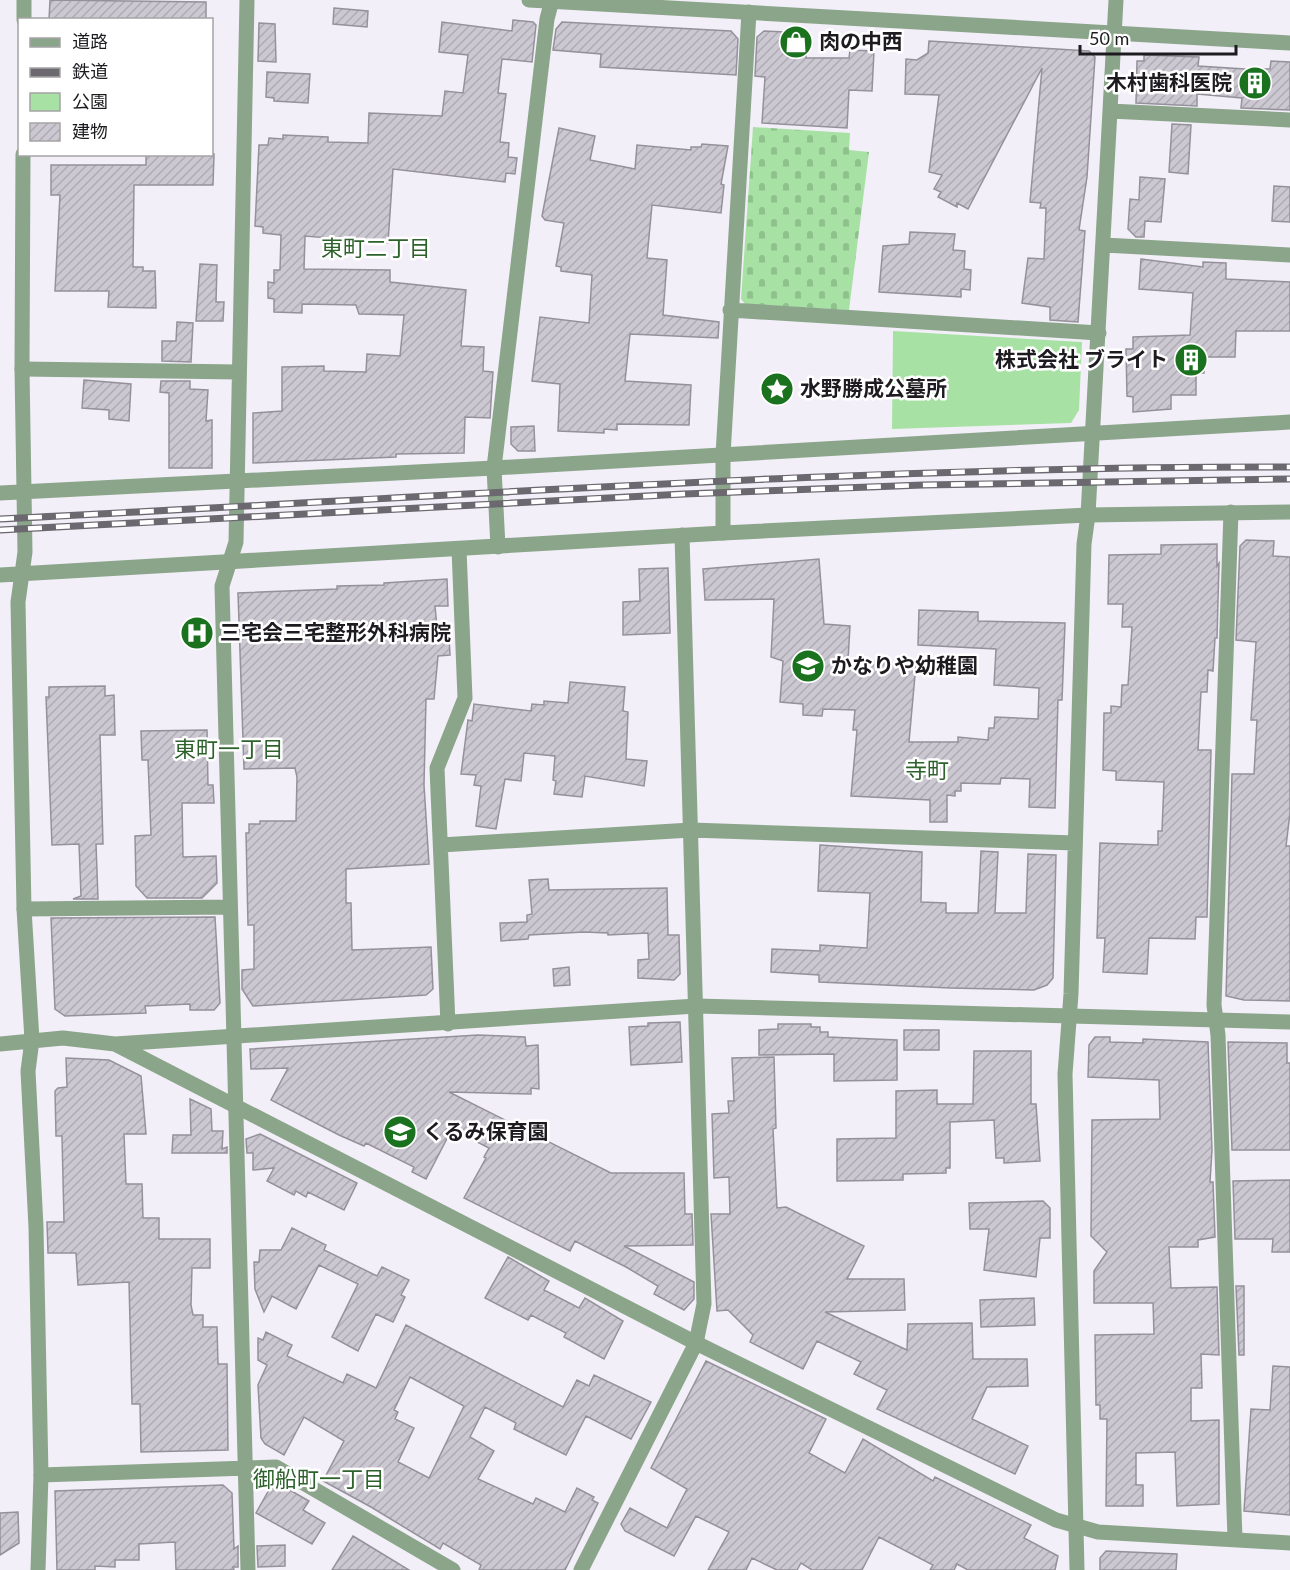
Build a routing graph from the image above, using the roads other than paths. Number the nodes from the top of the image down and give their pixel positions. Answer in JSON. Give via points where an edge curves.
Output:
{"nodes":[{"id":1,"x":24,"y":0,"type":"edge"},
{"id":2,"x":247,"y":0,"type":"edge"},
{"id":3,"x":529,"y":0,"type":"edge"},
{"id":4,"x":1116,"y":0,"type":"edge"},
{"id":5,"x":552,"y":1,"type":"edge"},
{"id":6,"x":749,"y":12,"type":"junction"},
{"id":7,"x":24,"y":18,"type":"edge"},
{"id":8,"x":1114,"y":33,"type":"junction"},
{"id":9,"x":1290,"y":43,"type":"edge"},
{"id":10,"x":1110,"y":111,"type":"junction"},
{"id":11,"x":1290,"y":120,"type":"edge"},
{"id":12,"x":23,"y":156,"type":"edge"},
{"id":13,"x":1104,"y":245,"type":"junction"},
{"id":14,"x":1290,"y":255,"type":"edge"},
{"id":15,"x":730,"y":310,"type":"junction"},
{"id":16,"x":1099,"y":333,"type":"junction"},
{"id":17,"x":22,"y":369,"type":"junction"},
{"id":18,"x":239,"y":372,"type":"junction"},
{"id":19,"x":1290,"y":422,"type":"edge"},
{"id":20,"x":1094,"y":431,"type":"junction"},
{"id":21,"x":723,"y":455,"type":"junction"},
{"id":22,"x":494,"y":468,"type":"junction"},
{"id":23,"x":237,"y":480,"type":"junction"},
{"id":24,"x":23,"y":492,"type":"junction"},
{"id":25,"x":0,"y":494,"type":"edge"},
{"id":26,"x":1231,"y":512,"type":"junction"},
{"id":27,"x":1290,"y":512,"type":"edge"},
{"id":28,"x":1088,"y":515,"type":"junction"},
{"id":29,"x":723,"y":533,"type":"junction"},
{"id":30,"x":682,"y":535,"type":"junction"},
{"id":31,"x":498,"y":547,"type":"junction"},
{"id":32,"x":459,"y":549,"type":"junction"},
{"id":33,"x":229,"y":562,"type":"junction"},
{"id":34,"x":21,"y":573,"type":"junction"},
{"id":35,"x":0,"y":575,"type":"edge"},
{"id":36,"x":691,"y":830,"type":"junction"},
{"id":37,"x":1075,"y":843,"type":"junction"},
{"id":38,"x":441,"y":846,"type":"junction"},
{"id":39,"x":230,"y":907,"type":"junction"},
{"id":40,"x":24,"y":909,"type":"junction"},
{"id":41,"x":696,"y":1006,"type":"junction"},
{"id":42,"x":1068,"y":1015,"type":"junction"},
{"id":43,"x":1215,"y":1019,"type":"junction"},
{"id":44,"x":1290,"y":1022,"type":"edge"},
{"id":45,"x":448,"y":1024,"type":"junction"},
{"id":46,"x":232,"y":1037,"type":"junction"},
{"id":47,"x":32,"y":1040,"type":"junction"},
{"id":48,"x":0,"y":1044,"type":"edge"},
{"id":49,"x":115,"y":1044,"type":"junction"},
{"id":50,"x":237,"y":1108,"type":"junction"},
{"id":51,"x":696,"y":1342,"type":"junction"},
{"id":52,"x":246,"y":1467,"type":"junction"},
{"id":53,"x":41,"y":1475,"type":"junction"},
{"id":54,"x":1076,"y":1527,"type":"junction"},
{"id":55,"x":1235,"y":1539,"type":"junction"},
{"id":56,"x":1290,"y":1543,"type":"edge"},
{"id":57,"x":38,"y":1570,"type":"edge"},
{"id":58,"x":248,"y":1570,"type":"edge"},
{"id":59,"x":453,"y":1570,"type":"edge"},
{"id":60,"x":581,"y":1570,"type":"edge"},
{"id":61,"x":1077,"y":1570,"type":"edge"}],
"edges":[{"from":1,"to":7,"type":"street"},
{"from":2,"to":18,"type":"street"},
{"from":3,"to":5,"type":"street"},
{"from":4,"to":8,"type":"street"},
{"from":5,"to":6,"type":"street"},
{"from":5,"to":22,"type":"street"},
{"from":6,"to":8,"type":"street"},
{"from":6,"to":15,"type":"street"},
{"from":8,"to":9,"type":"street"},
{"from":8,"to":10,"type":"street"},
{"from":10,"to":11,"type":"street"},
{"from":10,"to":13,"type":"street"},
{"from":12,"to":17,"type":"street"},
{"from":13,"to":14,"type":"street"},
{"from":13,"to":16,"type":"street"},
{"from":15,"to":16,"type":"street"},
{"from":15,"to":21,"type":"street"},
{"from":16,"to":20,"type":"street"},
{"from":17,"to":18,"type":"street"},
{"from":17,"to":24,"type":"street"},
{"from":18,"to":23,"type":"street"},
{"from":19,"to":20,"type":"street"},
{"from":20,"to":21,"type":"street"},
{"from":20,"to":28,"type":"street"},
{"from":21,"to":22,"type":"street"},
{"from":21,"to":29,"type":"street"},
{"from":22,"to":23,"type":"street"},
{"from":22,"to":31,"type":"street"},
{"from":23,"to":24,"type":"street"},
{"from":23,"to":33,"type":"street","via":[[236,542]]},
{"from":24,"to":25,"type":"street"},
{"from":24,"to":34,"type":"street","via":[[25,552]]},
{"from":26,"to":27,"type":"street"},
{"from":26,"to":28,"type":"street"},
{"from":26,"to":43,"type":"street"},
{"from":28,"to":29,"type":"street"},
{"from":28,"to":37,"type":"street"},
{"from":29,"to":30,"type":"street"},
{"from":30,"to":31,"type":"street"},
{"from":30,"to":36,"type":"street"},
{"from":31,"to":32,"type":"street"},
{"from":32,"to":33,"type":"street"},
{"from":32,"to":38,"type":"street","via":[[465,698],[437,768]]},
{"from":33,"to":34,"type":"street"},
{"from":33,"to":39,"type":"street","via":[[222,586]]},
{"from":34,"to":35,"type":"street"},
{"from":34,"to":40,"type":"street","via":[[18,602]]},
{"from":36,"to":37,"type":"street"},
{"from":36,"to":38,"type":"street"},
{"from":36,"to":41,"type":"street"},
{"from":37,"to":42,"type":"street"},
{"from":38,"to":45,"type":"street"},
{"from":39,"to":40,"type":"street"},
{"from":39,"to":46,"type":"street"},
{"from":40,"to":47,"type":"street"},
{"from":41,"to":42,"type":"street"},
{"from":41,"to":45,"type":"street"},
{"from":41,"to":51,"type":"street","via":[[704,1304]]},
{"from":42,"to":43,"type":"street"},
{"from":42,"to":54,"type":"street","via":[[1066,1191]]},
{"from":43,"to":44,"type":"street"},
{"from":43,"to":55,"type":"street"},
{"from":45,"to":46,"type":"street"},
{"from":46,"to":49,"type":"street"},
{"from":46,"to":50,"type":"street"},
{"from":47,"to":48,"type":"street"},
{"from":47,"to":49,"type":"street","via":[[63,1038]]},
{"from":47,"to":53,"type":"street","via":[[28,1071]]},
{"from":49,"to":50,"type":"street"},
{"from":50,"to":51,"type":"street"},
{"from":50,"to":52,"type":"street"},
{"from":51,"to":54,"type":"street"},
{"from":51,"to":60,"type":"street"},
{"from":52,"to":53,"type":"street"},
{"from":52,"to":58,"type":"street"},
{"from":52,"to":59,"type":"street","via":[[276,1467]]},
{"from":53,"to":57,"type":"street"},
{"from":54,"to":55,"type":"street","via":[[1098,1532]]},
{"from":54,"to":61,"type":"street"},
{"from":55,"to":56,"type":"street"}]}
